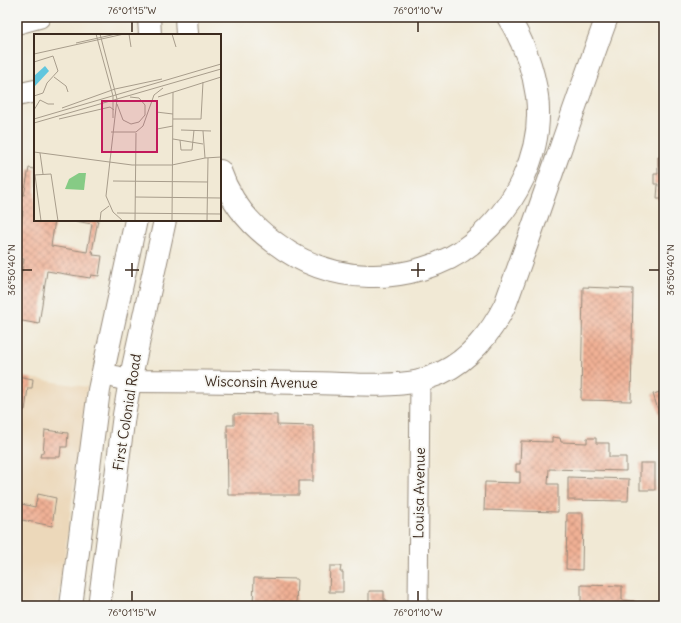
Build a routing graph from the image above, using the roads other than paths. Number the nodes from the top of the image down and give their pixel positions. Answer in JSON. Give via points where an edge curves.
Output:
{"nodes":[{"id":1,"x":39,"y":17,"type":"edge"},
{"id":2,"x":149,"y":17,"type":"edge"},
{"id":3,"x":508,"y":17,"type":"edge"},
{"id":4,"x":607,"y":17,"type":"edge"},
{"id":5,"x":17,"y":23,"type":"edge"},
{"id":6,"x":150,"y":34,"type":"edge"},
{"id":7,"x":34,"y":91,"type":"edge"},
{"id":8,"x":17,"y":95,"type":"edge"},
{"id":9,"x":221,"y":173,"type":"edge"},
{"id":10,"x":136,"y":221,"type":"edge"},
{"id":11,"x":165,"y":221,"type":"edge"},
{"id":12,"x":103,"y":372,"type":"junction"},
{"id":13,"x":130,"y":381,"type":"junction"},
{"id":14,"x":420,"y":381,"type":"junction"},
{"id":15,"x":71,"y":606,"type":"edge"},
{"id":16,"x":100,"y":606,"type":"edge"},
{"id":17,"x":418,"y":606,"type":"edge"}],
"edges":[{"from":1,"to":5,"type":"main road"},
{"from":2,"to":6,"type":"main road"},
{"from":3,"to":9,"type":"main road","via":[[518,32],[533,73],[537,97],[534,145],[528,169],[507,207],[490,228],[452,256],[428,267],[381,276],[356,276],[309,264],[285,251],[248,219],[234,201]]},
{"from":4,"to":14,"type":"main road","name":"Wisconsin Avenue","via":[[543,202],[499,317],[470,353],[441,373]]},
{"from":7,"to":8,"type":"main road"},
{"from":10,"to":12,"type":"main road","name":"First Colonial Road"},
{"from":11,"to":13,"type":"main road","name":"First Colonial Road"},
{"from":12,"to":13,"type":"main road","name":"Wisconsin Avenue"},
{"from":12,"to":15,"type":"main road","name":"First Colonial Road"},
{"from":13,"to":14,"type":"main road","name":"Wisconsin Avenue","via":[[383,385]]},
{"from":13,"to":16,"type":"main road","name":"First Colonial Road"},
{"from":14,"to":17,"type":"street","name":"Louisa Avenue"}]}
